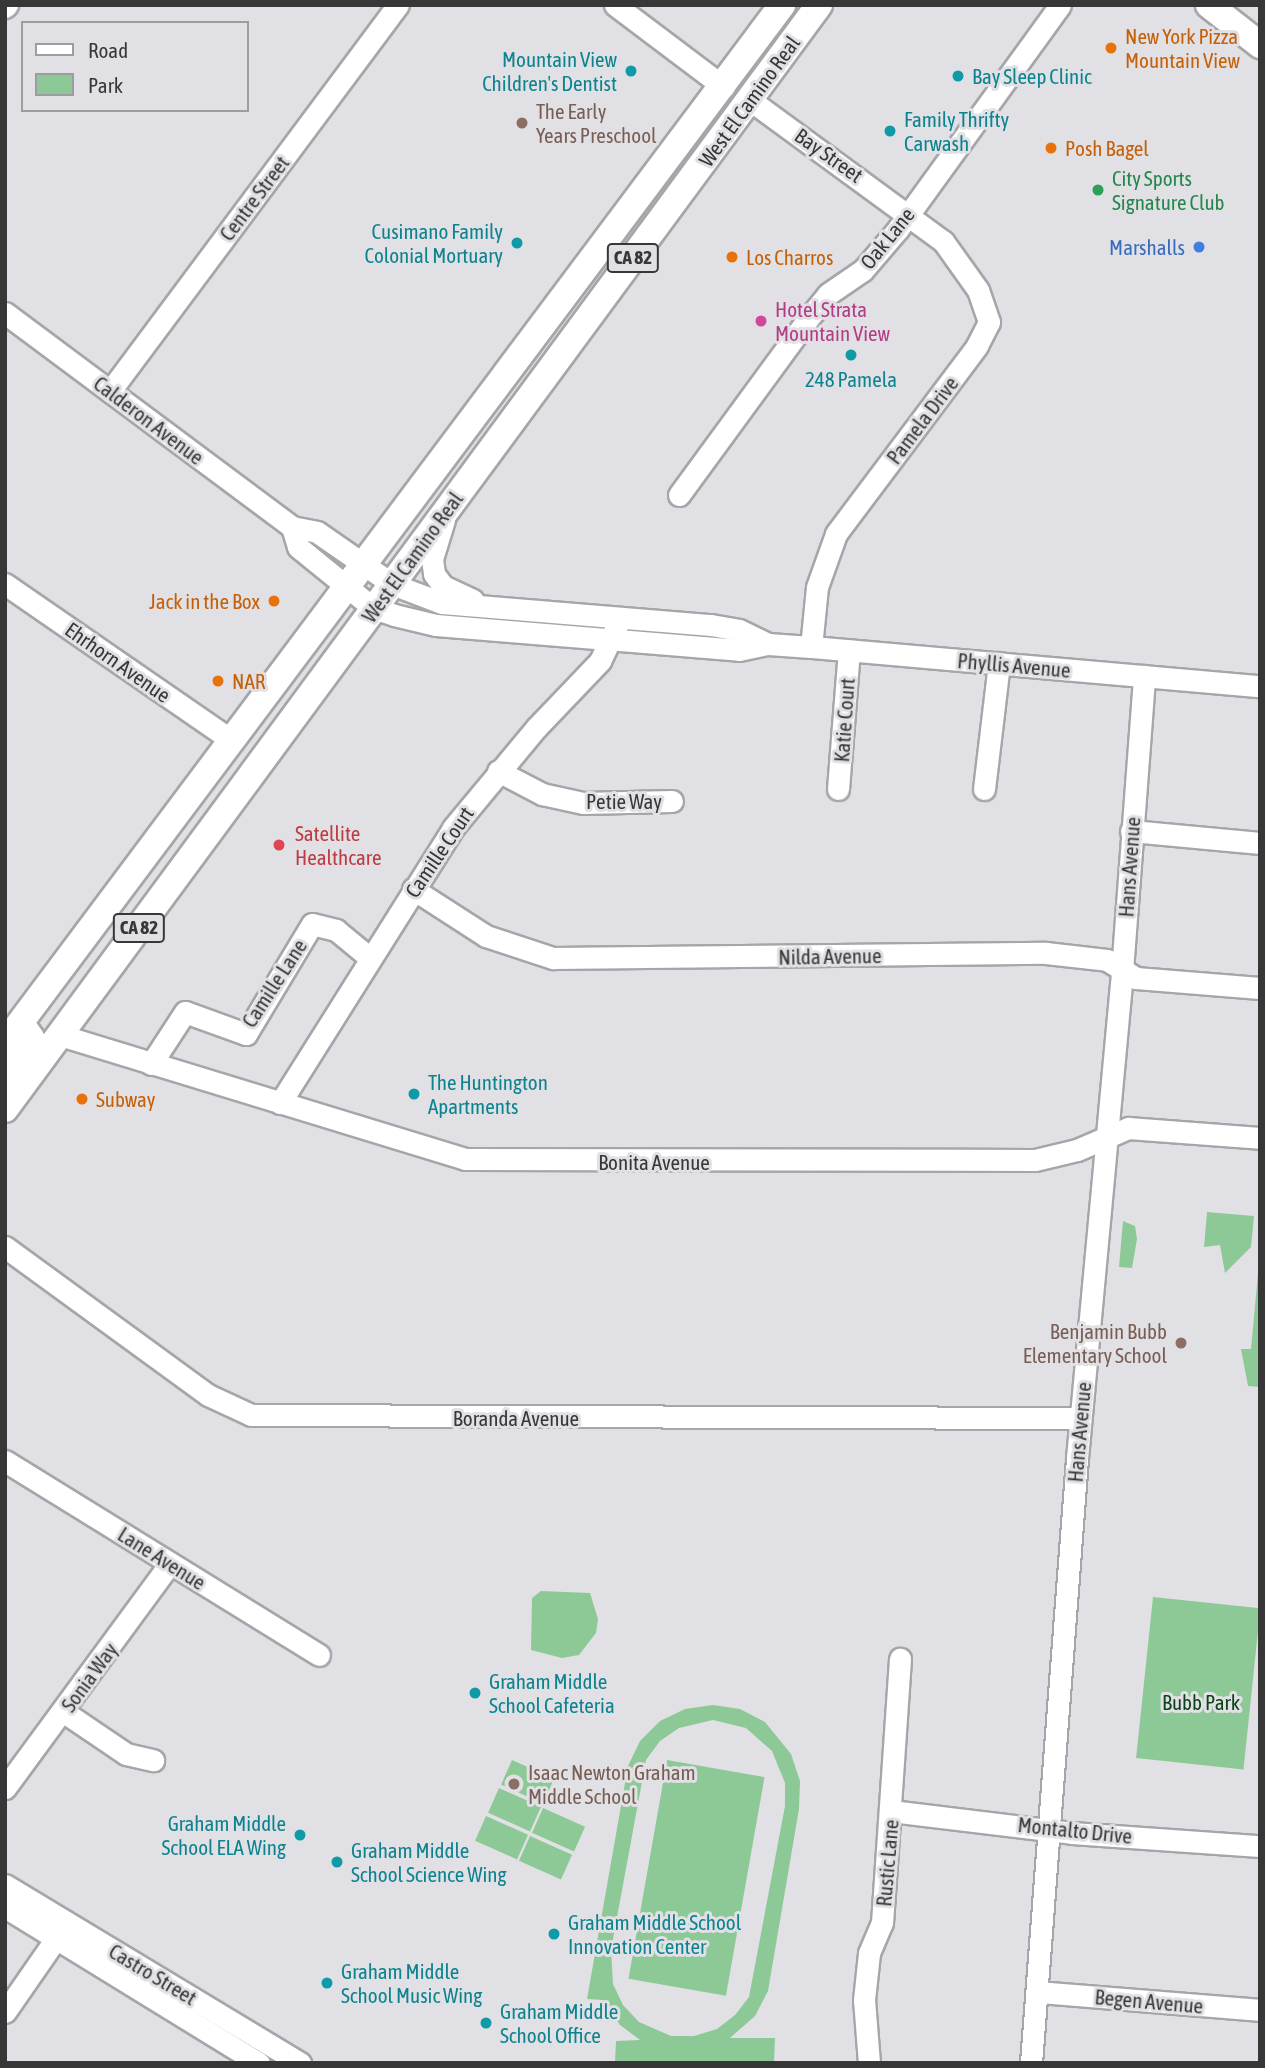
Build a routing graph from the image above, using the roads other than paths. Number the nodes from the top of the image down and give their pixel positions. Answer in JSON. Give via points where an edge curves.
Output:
{"nodes":[{"id":1,"x":398,"y":5,"type":"edge"},
{"id":2,"x":615,"y":5,"type":"edge"},
{"id":3,"x":782,"y":5,"type":"edge"},
{"id":4,"x":819,"y":5,"type":"edge"},
{"id":5,"x":1060,"y":5,"type":"edge"},
{"id":6,"x":1209,"y":5,"type":"edge"},
{"id":7,"x":1260,"y":46,"type":"edge"},
{"id":8,"x":724,"y":87,"type":"junction"},
{"id":9,"x":750,"y":100,"type":"junction"},
{"id":10,"x":908,"y":212,"type":"junction"},
{"id":11,"x":5,"y":313,"type":"edge"},
{"id":12,"x":110,"y":391,"type":"junction"},
{"id":13,"x":679,"y":495,"type":"dead end"},
{"id":14,"x":447,"y":510,"type":"junction"},
{"id":15,"x":292,"y":527,"type":"junction"},
{"id":16,"x":365,"y":564,"type":"junction"},
{"id":17,"x":5,"y":584,"type":"edge"},
{"id":18,"x":393,"y":584,"type":"junction"},
{"id":19,"x":348,"y":588,"type":"junction"},
{"id":20,"x":487,"y":607,"type":"junction"},
{"id":21,"x":373,"y":608,"type":"junction"},
{"id":22,"x":620,"y":618,"type":"junction"},
{"id":23,"x":611,"y":639,"type":"junction"},
{"id":24,"x":768,"y":644,"type":"junction"},
{"id":25,"x":811,"y":647,"type":"junction"},
{"id":26,"x":849,"y":650,"type":"junction"},
{"id":27,"x":999,"y":663,"type":"junction"},
{"id":28,"x":1144,"y":676,"type":"junction"},
{"id":29,"x":1260,"y":686,"type":"edge"},
{"id":30,"x":231,"y":740,"type":"junction"},
{"id":31,"x":498,"y":771,"type":"junction"},
{"id":32,"x":838,"y":789,"type":"dead end"},
{"id":33,"x":984,"y":789,"type":"dead end"},
{"id":34,"x":673,"y":801,"type":"dead end"},
{"id":35,"x":169,"y":825,"type":"junction"},
{"id":36,"x":1131,"y":831,"type":"junction"},
{"id":37,"x":1260,"y":843,"type":"edge"},
{"id":38,"x":413,"y":889,"type":"junction"},
{"id":39,"x":370,"y":958,"type":"junction"},
{"id":40,"x":1122,"y":971,"type":"junction"},
{"id":41,"x":1260,"y":988,"type":"edge"},
{"id":42,"x":13,"y":1033,"type":"edge"},
{"id":43,"x":60,"y":1035,"type":"junction"},
{"id":44,"x":151,"y":1063,"type":"junction"},
{"id":45,"x":5,"y":1073,"type":"edge"},
{"id":46,"x":280,"y":1103,"type":"junction"},
{"id":47,"x":5,"y":1109,"type":"edge"},
{"id":48,"x":1107,"y":1136,"type":"junction"},
{"id":49,"x":1260,"y":1138,"type":"edge"},
{"id":50,"x":5,"y":1247,"type":"edge"},
{"id":51,"x":1080,"y":1418,"type":"junction"},
{"id":52,"x":8,"y":1467,"type":"edge"},
{"id":53,"x":170,"y":1563,"type":"junction"},
{"id":54,"x":320,"y":1655,"type":"dead end"},
{"id":55,"x":900,"y":1659,"type":"dead end"},
{"id":56,"x":64,"y":1712,"type":"junction"},
{"id":57,"x":153,"y":1760,"type":"dead end"},
{"id":58,"x":5,"y":1788,"type":"edge"},
{"id":59,"x":891,"y":1811,"type":"junction"},
{"id":60,"x":1048,"y":1828,"type":"junction"},
{"id":61,"x":1260,"y":1846,"type":"edge"},
{"id":62,"x":5,"y":1885,"type":"edge"},
{"id":63,"x":5,"y":1907,"type":"edge"},
{"id":64,"x":57,"y":1937,"type":"junction"},
{"id":65,"x":1038,"y":1992,"type":"junction"},
{"id":66,"x":1260,"y":2010,"type":"edge"},
{"id":67,"x":5,"y":2012,"type":"edge"},
{"id":68,"x":258,"y":2063,"type":"edge"},
{"id":69,"x":300,"y":2063,"type":"edge"},
{"id":70,"x":869,"y":2063,"type":"edge"},
{"id":71,"x":1031,"y":2063,"type":"edge"}],
"edges":[{"from":1,"to":12,"type":"street","name":"Centre Street"},
{"from":2,"to":8,"type":"street"},
{"from":3,"to":8,"type":"main road","name":"West El Camino Real","number":"CA 82"},
{"from":4,"to":9,"type":"main road","name":"West El Camino Real","number":"CA 82"},
{"from":5,"to":10,"type":"street","name":"Oak Lane"},
{"from":6,"to":7,"type":"main road"},
{"from":8,"to":16,"type":"main road","name":"West El Camino Real","number":"CA 82","via":[[541,323]]},
{"from":9,"to":10,"type":"street","name":"Bay Street"},
{"from":9,"to":14,"type":"main road","name":"West El Camino Real","number":"CA 82"},
{"from":10,"to":13,"type":"street","name":"Oak Lane","via":[[863,270],[828,294]]},
{"from":10,"to":25,"type":"street","name":"Pamela Drive","via":[[953,252],[978,289],[989,322],[977,346],[836,534],[817,587]]},
{"from":11,"to":12,"type":"street","name":"Calderon Avenue"},
{"from":12,"to":15,"type":"street","name":"Calderon Avenue"},
{"from":14,"to":18,"type":"main road","name":"West El Camino Real","number":"CA 82"},
{"from":14,"to":20,"type":"street","via":[[432,559],[434,574],[443,586]]},
{"from":15,"to":16,"type":"street","name":"Calderon Avenue","via":[[317,532]]},
{"from":15,"to":19,"type":"street","name":"Calderon Avenue","via":[[298,547]]},
{"from":16,"to":18,"type":"street","name":"Phyllis Avenue"},
{"from":16,"to":19,"type":"main road","name":"West El Camino Real","number":"CA 82"},
{"from":17,"to":30,"type":"street","name":"Ehrhorn Avenue"},
{"from":18,"to":20,"type":"street","name":"Phyllis Avenue","via":[[442,603]]},
{"from":18,"to":21,"type":"main road","name":"West El Camino Real","number":"CA 82"},
{"from":19,"to":21,"type":"street","name":"Phyllis Avenue"},
{"from":19,"to":30,"type":"main road","name":"West El Camino Real","number":"CA 82"},
{"from":20,"to":22,"type":"street","name":"Phyllis Avenue"},
{"from":21,"to":23,"type":"street","name":"Phyllis Avenue","via":[[436,625]]},
{"from":21,"to":43,"type":"main road","name":"West El Camino Real","number":"CA 82"},
{"from":22,"to":23,"type":"street","name":"Camille Court"},
{"from":22,"to":24,"type":"street","name":"Phyllis Avenue","via":[[711,625],[739,630]]},
{"from":23,"to":24,"type":"street","name":"Phyllis Avenue","via":[[739,650]]},
{"from":23,"to":31,"type":"street","name":"Camille Court","via":[[600,661]]},
{"from":24,"to":25,"type":"street","name":"Phyllis Avenue"},
{"from":25,"to":26,"type":"street","name":"Phyllis Avenue"},
{"from":26,"to":27,"type":"street","name":"Phyllis Avenue"},
{"from":26,"to":32,"type":"street","name":"Katie Court"},
{"from":27,"to":28,"type":"street","name":"Phyllis Avenue"},
{"from":27,"to":33,"type":"street"},
{"from":28,"to":29,"type":"street","name":"Phyllis Avenue"},
{"from":28,"to":36,"type":"street","name":"Hans Avenue"},
{"from":30,"to":35,"type":"main road","name":"West El Camino Real","number":"CA 82"},
{"from":31,"to":34,"type":"street","name":"Petie Way","via":[[542,794],[583,803]]},
{"from":31,"to":38,"type":"street","name":"Camille Court"},
{"from":35,"to":42,"type":"main road","name":"West El Camino Real","number":"CA 82"},
{"from":35,"to":43,"type":"main road","via":[[168,848],[47,1015]]},
{"from":36,"to":37,"type":"street"},
{"from":36,"to":40,"type":"street","name":"Hans Avenue"},
{"from":38,"to":39,"type":"street","name":"Camille Court"},
{"from":38,"to":40,"type":"street","name":"Nilda Avenue","via":[[486,936],[552,958],[1046,953],[1107,960]]},
{"from":39,"to":44,"type":"street","name":"Camille Lane","via":[[336,930],[312,925],[246,1034],[185,1012]]},
{"from":39,"to":46,"type":"street","name":"Camille Court"},
{"from":40,"to":41,"type":"street","name":"Nilda Avenue","via":[[1136,978]]},
{"from":40,"to":48,"type":"street","name":"Hans Avenue"},
{"from":42,"to":45,"type":"main road","via":[[31,1038]]},
{"from":43,"to":44,"type":"street","name":"Bonita Avenue"},
{"from":43,"to":47,"type":"main road","name":"West El Camino Real","number":"CA 82"},
{"from":44,"to":46,"type":"street","name":"Bonita Avenue"},
{"from":46,"to":48,"type":"street","name":"Bonita Avenue","via":[[430,1150],[489,1161],[1035,1160],[1077,1150]]},
{"from":48,"to":49,"type":"street","name":"Bonita Avenue","via":[[1128,1128]]},
{"from":48,"to":51,"type":"street","name":"Hans Avenue"},
{"from":50,"to":51,"type":"street","name":"Boranda Avenue","via":[[208,1395],[251,1415]]},
{"from":51,"to":60,"type":"street","name":"Hans Avenue"},
{"from":52,"to":53,"type":"street","name":"Lane Avenue"},
{"from":53,"to":54,"type":"street","name":"Lane Avenue"},
{"from":53,"to":56,"type":"street","name":"Sonia Way"},
{"from":55,"to":59,"type":"street","name":"Rustic Lane"},
{"from":56,"to":57,"type":"street","via":[[125,1754]]},
{"from":56,"to":58,"type":"street","name":"Sonia Way"},
{"from":59,"to":60,"type":"street","name":"Montalto Drive"},
{"from":59,"to":70,"type":"street","name":"Rustic Lane","via":[[882,1923],[869,1953],[864,2000]]},
{"from":60,"to":61,"type":"street","name":"Montalto Drive"},
{"from":60,"to":65,"type":"street","name":"Hans Avenue"},
{"from":62,"to":69,"type":"street","name":"Castro Street"},
{"from":63,"to":64,"type":"street","name":"Castro Street"},
{"from":64,"to":67,"type":"street"},
{"from":64,"to":68,"type":"street","name":"Castro Street"},
{"from":65,"to":66,"type":"street","name":"Begen Avenue"},
{"from":65,"to":71,"type":"street","name":"Hans Avenue"}]}
